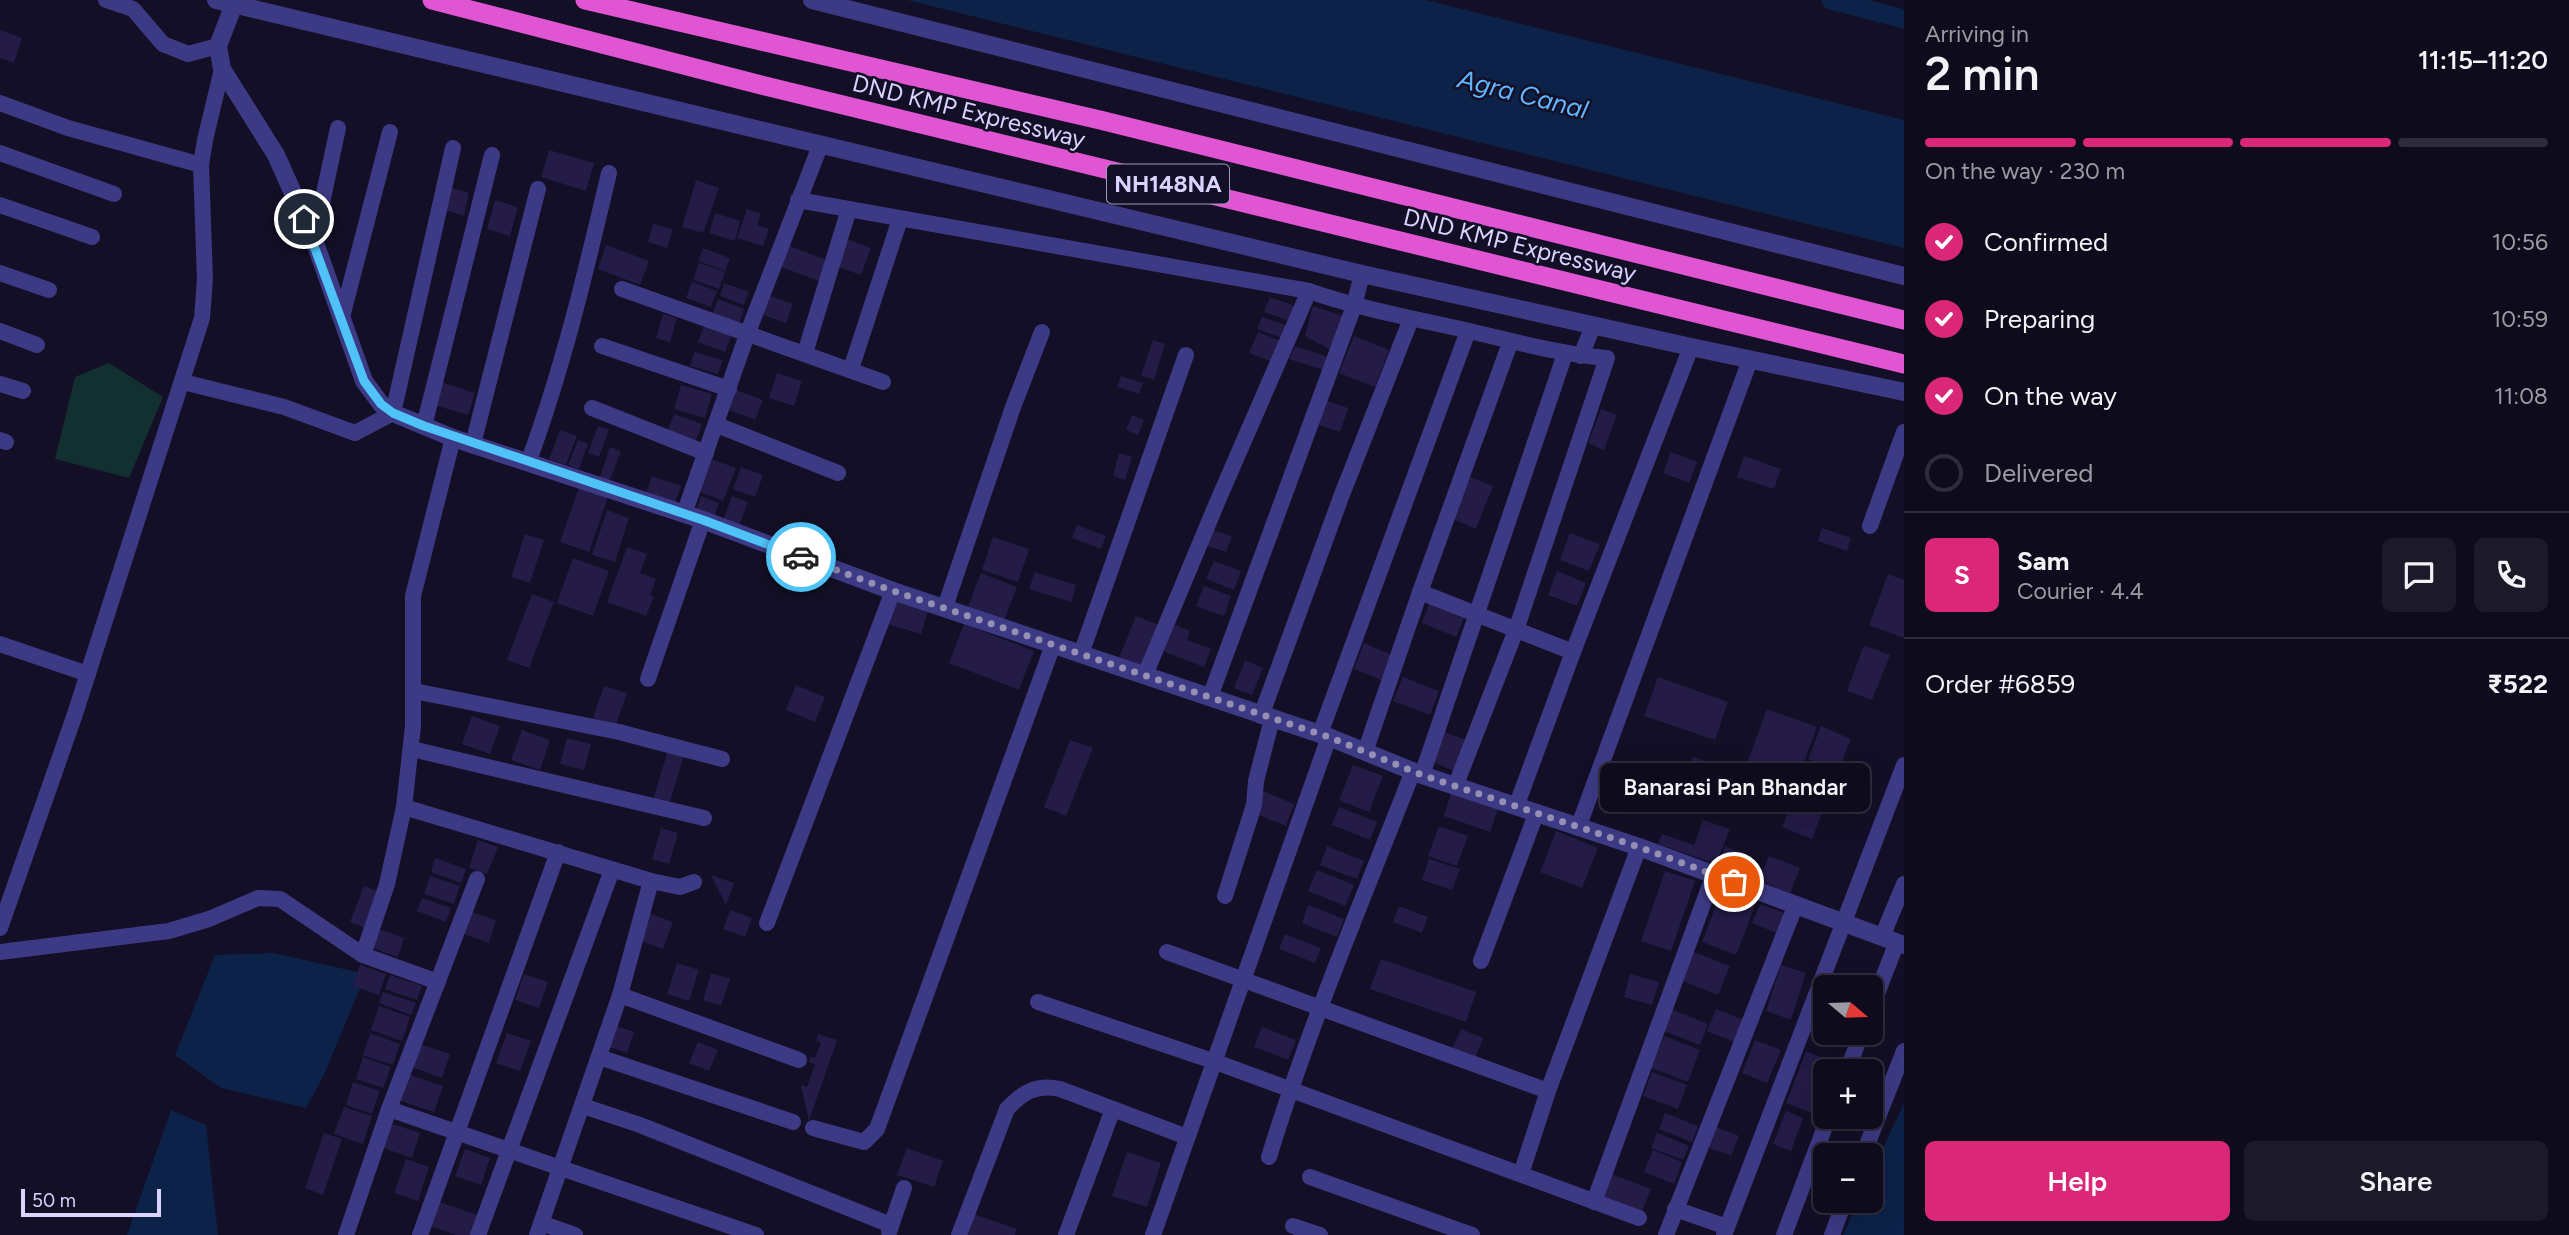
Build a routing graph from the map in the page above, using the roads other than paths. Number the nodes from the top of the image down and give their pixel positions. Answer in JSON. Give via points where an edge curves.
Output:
{"nodes":[{"id":1,"x":106,"y":0,"type":"edge"},
{"id":2,"x":216,"y":0,"type":"edge"},
{"id":3,"x":432,"y":0,"type":"edge"},
{"id":4,"x":585,"y":0,"type":"edge"},
{"id":5,"x":812,"y":0,"type":"edge"},
{"id":6,"x":234,"y":4,"type":"junction"},
{"id":7,"x":218,"y":46,"type":"junction"},
{"id":8,"x":222,"y":69,"type":"junction"},
{"id":9,"x":0,"y":103,"type":"edge"},
{"id":10,"x":338,"y":128,"type":"dead end"},
{"id":11,"x":390,"y":132,"type":"dead end"},
{"id":12,"x":820,"y":146,"type":"junction"},
{"id":13,"x":453,"y":148,"type":"dead end"},
{"id":14,"x":0,"y":153,"type":"edge"},
{"id":15,"x":492,"y":155,"type":"dead end"},
{"id":16,"x":201,"y":165,"type":"junction"},
{"id":17,"x":609,"y":173,"type":"dead end"},
{"id":18,"x":538,"y":188,"type":"dead end"},
{"id":19,"x":114,"y":194,"type":"dead end"},
{"id":20,"x":798,"y":200,"type":"junction"},
{"id":21,"x":0,"y":205,"type":"edge"},
{"id":22,"x":849,"y":209,"type":"junction"},
{"id":23,"x":900,"y":219,"type":"junction"},
{"id":24,"x":92,"y":237,"type":"dead end"},
{"id":25,"x":314,"y":240,"type":"junction"},
{"id":26,"x":0,"y":274,"type":"edge"},
{"id":27,"x":1362,"y":274,"type":"junction"},
{"id":28,"x":1904,"y":276,"type":"edge"},
{"id":29,"x":622,"y":289,"type":"dead end"},
{"id":30,"x":50,"y":290,"type":"dead end"},
{"id":31,"x":1309,"y":291,"type":"junction"},
{"id":32,"x":1354,"y":306,"type":"junction"},
{"id":33,"x":342,"y":317,"type":"junction"},
{"id":34,"x":1411,"y":318,"type":"junction"},
{"id":35,"x":1904,"y":320,"type":"edge"},
{"id":36,"x":1593,"y":326,"type":"junction"},
{"id":37,"x":0,"y":331,"type":"edge"},
{"id":38,"x":1468,"y":331,"type":"junction"},
{"id":39,"x":748,"y":332,"type":"junction"},
{"id":40,"x":1042,"y":332,"type":"dead end"},
{"id":41,"x":1510,"y":343,"type":"junction"},
{"id":42,"x":37,"y":345,"type":"dead end"},
{"id":43,"x":602,"y":346,"type":"dead end"},
{"id":44,"x":1691,"y":347,"type":"junction"},
{"id":45,"x":805,"y":353,"type":"junction"},
{"id":46,"x":1186,"y":355,"type":"dead end"},
{"id":47,"x":1573,"y":355,"type":"junction"},
{"id":48,"x":1750,"y":360,"type":"junction"},
{"id":49,"x":1904,"y":364,"type":"edge"},
{"id":50,"x":851,"y":369,"type":"junction"},
{"id":51,"x":183,"y":382,"type":"junction"},
{"id":52,"x":883,"y":382,"type":"dead end"},
{"id":53,"x":0,"y":384,"type":"edge"},
{"id":54,"x":729,"y":389,"type":"junction"},
{"id":55,"x":23,"y":391,"type":"dead end"},
{"id":56,"x":1904,"y":392,"type":"edge"},
{"id":57,"x":592,"y":408,"type":"dead end"},
{"id":58,"x":393,"y":413,"type":"junction"},
{"id":59,"x":717,"y":425,"type":"junction"},
{"id":60,"x":424,"y":426,"type":"junction"},
{"id":61,"x":1904,"y":432,"type":"edge"},
{"id":62,"x":453,"y":438,"type":"junction"},
{"id":63,"x":473,"y":444,"type":"junction"},
{"id":64,"x":706,"y":453,"type":"junction"},
{"id":65,"x":528,"y":463,"type":"junction"},
{"id":66,"x":838,"y":473,"type":"dead end"},
{"id":67,"x":684,"y":514,"type":"junction"},
{"id":68,"x":703,"y":520,"type":"junction"},
{"id":69,"x":1870,"y":526,"type":"dead end"},
{"id":70,"x":893,"y":591,"type":"junction"},
{"id":71,"x":1420,"y":592,"type":"junction"},
{"id":72,"x":945,"y":607,"type":"junction"},
{"id":73,"x":1478,"y":614,"type":"junction"},
{"id":74,"x":1516,"y":630,"type":"junction"},
{"id":75,"x":0,"y":644,"type":"edge"},
{"id":76,"x":1053,"y":645,"type":"junction"},
{"id":77,"x":1573,"y":652,"type":"junction"},
{"id":78,"x":1081,"y":654,"type":"junction"},
{"id":79,"x":88,"y":674,"type":"junction"},
{"id":80,"x":1145,"y":675,"type":"junction"},
{"id":81,"x":648,"y":679,"type":"dead end"},
{"id":82,"x":414,"y":691,"type":"junction"},
{"id":83,"x":1210,"y":697,"type":"junction"},
{"id":84,"x":1266,"y":718,"type":"junction"},
{"id":85,"x":1325,"y":736,"type":"junction"},
{"id":86,"x":412,"y":749,"type":"junction"},
{"id":87,"x":1365,"y":752,"type":"junction"},
{"id":88,"x":722,"y":759,"type":"dead end"},
{"id":89,"x":1904,"y":765,"type":"edge"},
{"id":90,"x":1417,"y":773,"type":"junction"},
{"id":91,"x":1455,"y":787,"type":"junction"},
{"id":92,"x":404,"y":807,"type":"junction"},
{"id":93,"x":1516,"y":807,"type":"junction"},
{"id":94,"x":1536,"y":814,"type":"junction"},
{"id":95,"x":704,"y":818,"type":"dead end"},
{"id":96,"x":1578,"y":828,"type":"junction"},
{"id":97,"x":1639,"y":847,"type":"junction"},
{"id":98,"x":558,"y":852,"type":"junction"},
{"id":99,"x":612,"y":870,"type":"junction"},
{"id":100,"x":1714,"y":874,"type":"junction"},
{"id":101,"x":477,"y":879,"type":"dead end"},
{"id":102,"x":651,"y":881,"type":"junction"},
{"id":103,"x":694,"y":882,"type":"dead end"},
{"id":104,"x":1904,"y":884,"type":"edge"},
{"id":105,"x":1226,"y":896,"type":"dead end"},
{"id":106,"x":1796,"y":904,"type":"junction"},
{"id":107,"x":1845,"y":922,"type":"junction"},
{"id":108,"x":767,"y":923,"type":"dead end"},
{"id":109,"x":0,"y":928,"type":"edge"},
{"id":110,"x":1894,"y":941,"type":"edge"},
{"id":111,"x":1167,"y":951,"type":"dead end"},
{"id":112,"x":0,"y":952,"type":"edge"},
{"id":113,"x":363,"y":955,"type":"junction"},
{"id":114,"x":1481,"y":961,"type":"dead end"},
{"id":115,"x":1882,"y":975,"type":"edge"},
{"id":116,"x":1243,"y":981,"type":"junction"},
{"id":117,"x":438,"y":982,"type":"junction"},
{"id":118,"x":620,"y":995,"type":"junction"},
{"id":119,"x":1038,"y":1002,"type":"dead end"},
{"id":120,"x":1320,"y":1007,"type":"junction"},
{"id":121,"x":1904,"y":1051,"type":"edge"},
{"id":122,"x":599,"y":1057,"type":"junction"},
{"id":123,"x":799,"y":1060,"type":"dead end"},
{"id":124,"x":1213,"y":1061,"type":"junction"},
{"id":125,"x":1290,"y":1089,"type":"junction"},
{"id":126,"x":1548,"y":1091,"type":"junction"},
{"id":127,"x":583,"y":1106,"type":"junction"},
{"id":128,"x":389,"y":1109,"type":"junction"},
{"id":129,"x":1113,"y":1109,"type":"junction"},
{"id":130,"x":793,"y":1122,"type":"dead end"},
{"id":131,"x":814,"y":1128,"type":"dead end"},
{"id":132,"x":1824,"y":1129,"type":"edge"},
{"id":133,"x":458,"y":1134,"type":"junction"},
{"id":134,"x":1187,"y":1137,"type":"junction"},
{"id":135,"x":1868,"y":1143,"type":"edge"},
{"id":136,"x":509,"y":1152,"type":"junction"},
{"id":137,"x":1269,"y":1157,"type":"dead end"},
{"id":138,"x":561,"y":1169,"type":"junction"},
{"id":139,"x":1521,"y":1174,"type":"junction"},
{"id":140,"x":1310,"y":1177,"type":"dead end"},
{"id":141,"x":904,"y":1188,"type":"dead end"},
{"id":142,"x":1594,"y":1202,"type":"junction"},
{"id":143,"x":1675,"y":1209,"type":"junction"},
{"id":144,"x":1840,"y":1213,"type":"edge"},
{"id":145,"x":1639,"y":1218,"type":"dead end"},
{"id":146,"x":1293,"y":1226,"type":"dead end"},
{"id":147,"x":539,"y":1229,"type":"edge"},
{"id":148,"x":889,"y":1230,"type":"edge"},
{"id":149,"x":1725,"y":1231,"type":"edge"},
{"id":150,"x":346,"y":1235,"type":"edge"},
{"id":151,"x":420,"y":1235,"type":"edge"},
{"id":152,"x":478,"y":1235,"type":"edge"},
{"id":153,"x":575,"y":1235,"type":"edge"},
{"id":154,"x":756,"y":1235,"type":"edge"},
{"id":155,"x":959,"y":1235,"type":"edge"},
{"id":156,"x":1066,"y":1235,"type":"edge"},
{"id":157,"x":1153,"y":1235,"type":"edge"},
{"id":158,"x":1320,"y":1235,"type":"edge"},
{"id":159,"x":1472,"y":1235,"type":"edge"},
{"id":160,"x":1666,"y":1235,"type":"edge"},
{"id":161,"x":1784,"y":1235,"type":"edge"},
{"id":162,"x":1832,"y":1235,"type":"edge"}],
"edges":[{"from":1,"to":7,"type":"street","via":[[133,9],[163,44],[180,51],[188,54]]},
{"from":2,"to":6,"type":"street"},
{"from":3,"to":49,"type":"highway","name":"DND KMP Expressway","number":"NH148NA","via":[[761,85]]},
{"from":4,"to":35,"type":"highway","name":"DND KMP Expressway","number":"NH148NA","via":[[1100,120]]},
{"from":5,"to":28,"type":"street"},
{"from":6,"to":7,"type":"street"},
{"from":6,"to":12,"type":"street"},
{"from":7,"to":8,"type":"street"},
{"from":8,"to":16,"type":"street"},
{"from":8,"to":25,"type":"street","via":[[276,155]]},
{"from":9,"to":16,"type":"street","via":[[81,132]]},
{"from":10,"to":25,"type":"street"},
{"from":11,"to":33,"type":"street"},
{"from":12,"to":20,"type":"street"},
{"from":12,"to":27,"type":"street"},
{"from":13,"to":58,"type":"street"},
{"from":14,"to":19,"type":"street"},
{"from":15,"to":60,"type":"street"},
{"from":16,"to":51,"type":"street","via":[[202,318]]},
{"from":17,"to":65,"type":"street","via":[[552,398]]},
{"from":18,"to":63,"type":"street"},
{"from":20,"to":22,"type":"street"},
{"from":20,"to":39,"type":"street"},
{"from":21,"to":24,"type":"street"},
{"from":22,"to":23,"type":"street"},
{"from":22,"to":45,"type":"street"},
{"from":23,"to":31,"type":"street"},
{"from":23,"to":50,"type":"street"},
{"from":25,"to":33,"type":"street"},
{"from":26,"to":30,"type":"street"},
{"from":27,"to":32,"type":"street"},
{"from":27,"to":36,"type":"street"},
{"from":29,"to":39,"type":"street"},
{"from":31,"to":32,"type":"street"},
{"from":31,"to":80,"type":"street"},
{"from":32,"to":34,"type":"street"},
{"from":32,"to":83,"type":"street"},
{"from":33,"to":58,"type":"street","via":[[364,381]]},
{"from":34,"to":38,"type":"street"},
{"from":34,"to":84,"type":"street","via":[[1341,497]]},
{"from":36,"to":44,"type":"street"},
{"from":36,"to":47,"type":"street"},
{"from":37,"to":42,"type":"street"},
{"from":38,"to":41,"type":"street"},
{"from":38,"to":85,"type":"street"},
{"from":39,"to":45,"type":"street"},
{"from":39,"to":54,"type":"street"},
{"from":40,"to":72,"type":"street"},
{"from":41,"to":47,"type":"street"},
{"from":41,"to":71,"type":"street"},
{"from":43,"to":54,"type":"street"},
{"from":44,"to":48,"type":"street"},
{"from":44,"to":77,"type":"street"},
{"from":45,"to":50,"type":"street"},
{"from":46,"to":78,"type":"street"},
{"from":47,"to":73,"type":"street"},
{"from":47,"to":74,"type":"street","via":[[1607,358]]},
{"from":48,"to":56,"type":"street"},
{"from":48,"to":96,"type":"street"},
{"from":50,"to":52,"type":"street"},
{"from":51,"to":58,"type":"street","via":[[284,407],[355,433]]},
{"from":51,"to":79,"type":"street"},
{"from":53,"to":55,"type":"street"},
{"from":54,"to":59,"type":"street"},
{"from":57,"to":64,"type":"street"},
{"from":58,"to":60,"type":"street"},
{"from":59,"to":64,"type":"street"},
{"from":59,"to":66,"type":"street"},
{"from":60,"to":62,"type":"street"},
{"from":61,"to":69,"type":"street"},
{"from":62,"to":63,"type":"street"},
{"from":62,"to":82,"type":"street","via":[[413,596]]},
{"from":63,"to":65,"type":"street"},
{"from":64,"to":67,"type":"street"},
{"from":65,"to":67,"type":"street"},
{"from":67,"to":68,"type":"street"},
{"from":68,"to":70,"type":"street"},
{"from":68,"to":81,"type":"street"},
{"from":70,"to":72,"type":"street"},
{"from":70,"to":108,"type":"street"},
{"from":71,"to":73,"type":"street"},
{"from":71,"to":87,"type":"street"},
{"from":72,"to":76,"type":"street"},
{"from":73,"to":74,"type":"street"},
{"from":73,"to":90,"type":"street"},
{"from":74,"to":77,"type":"street"},
{"from":74,"to":91,"type":"street"},
{"from":75,"to":79,"type":"street"},
{"from":76,"to":78,"type":"street"},
{"from":76,"to":131,"type":"street","via":[[877,1129],[864,1142]]},
{"from":77,"to":93,"type":"street"},
{"from":78,"to":80,"type":"street"},
{"from":79,"to":109,"type":"street"},
{"from":80,"to":83,"type":"street"},
{"from":82,"to":86,"type":"street"},
{"from":82,"to":88,"type":"street","via":[[619,732]]},
{"from":83,"to":84,"type":"street"},
{"from":84,"to":85,"type":"street"},
{"from":84,"to":105,"type":"street","via":[[1254,805]]},
{"from":85,"to":87,"type":"street"},
{"from":85,"to":116,"type":"street"},
{"from":86,"to":92,"type":"street"},
{"from":86,"to":95,"type":"street"},
{"from":87,"to":90,"type":"street"},
{"from":89,"to":107,"type":"street"},
{"from":90,"to":91,"type":"street"},
{"from":90,"to":120,"type":"street"},
{"from":91,"to":93,"type":"street"},
{"from":92,"to":98,"type":"street"},
{"from":92,"to":113,"type":"street","via":[[387,884]]},
{"from":93,"to":94,"type":"street"},
{"from":94,"to":96,"type":"street"},
{"from":94,"to":114,"type":"street"},
{"from":96,"to":97,"type":"street"},
{"from":97,"to":100,"type":"street"},
{"from":97,"to":126,"type":"street"},
{"from":98,"to":99,"type":"street"},
{"from":98,"to":133,"type":"street"},
{"from":99,"to":102,"type":"street"},
{"from":99,"to":136,"type":"street"},
{"from":100,"to":106,"type":"street"},
{"from":100,"to":142,"type":"street"},
{"from":101,"to":117,"type":"street"},
{"from":102,"to":103,"type":"street","via":[[680,887]]},
{"from":102,"to":118,"type":"street"},
{"from":104,"to":110,"type":"street"},
{"from":106,"to":107,"type":"street"},
{"from":106,"to":143,"type":"street"},
{"from":107,"to":110,"type":"street"},
{"from":107,"to":149,"type":"street"},
{"from":110,"to":115,"type":"street"},
{"from":111,"to":116,"type":"street"},
{"from":112,"to":113,"type":"street","via":[[169,931],[266,897],[280,900]]},
{"from":113,"to":117,"type":"street"},
{"from":116,"to":120,"type":"street"},
{"from":116,"to":124,"type":"street"},
{"from":117,"to":128,"type":"street"},
{"from":118,"to":122,"type":"street"},
{"from":118,"to":123,"type":"street"},
{"from":119,"to":124,"type":"street"},
{"from":120,"to":125,"type":"street"},
{"from":120,"to":126,"type":"street"},
{"from":121,"to":135,"type":"street"},
{"from":122,"to":127,"type":"street"},
{"from":122,"to":130,"type":"street"},
{"from":124,"to":125,"type":"street"},
{"from":124,"to":134,"type":"street"},
{"from":125,"to":137,"type":"street"},
{"from":125,"to":139,"type":"street"},
{"from":126,"to":139,"type":"street"},
{"from":127,"to":138,"type":"street"},
{"from":127,"to":148,"type":"street","via":[[640,1125]]},
{"from":128,"to":133,"type":"street"},
{"from":128,"to":150,"type":"street"},
{"from":129,"to":134,"type":"street"},
{"from":129,"to":155,"type":"street","via":[[1048,1087],[1019,1096],[1007,1109]]},
{"from":129,"to":156,"type":"street"},
{"from":132,"to":161,"type":"street"},
{"from":133,"to":136,"type":"street"},
{"from":133,"to":151,"type":"street"},
{"from":134,"to":157,"type":"street"},
{"from":136,"to":138,"type":"street"},
{"from":136,"to":152,"type":"street"},
{"from":138,"to":147,"type":"street"},
{"from":138,"to":154,"type":"street"},
{"from":139,"to":142,"type":"street"},
{"from":140,"to":159,"type":"street"},
{"from":141,"to":148,"type":"street"},
{"from":142,"to":145,"type":"street"},
{"from":143,"to":149,"type":"street"},
{"from":143,"to":160,"type":"street"},
{"from":144,"to":162,"type":"street"},
{"from":146,"to":158,"type":"street"},
{"from":147,"to":153,"type":"street"}]}
